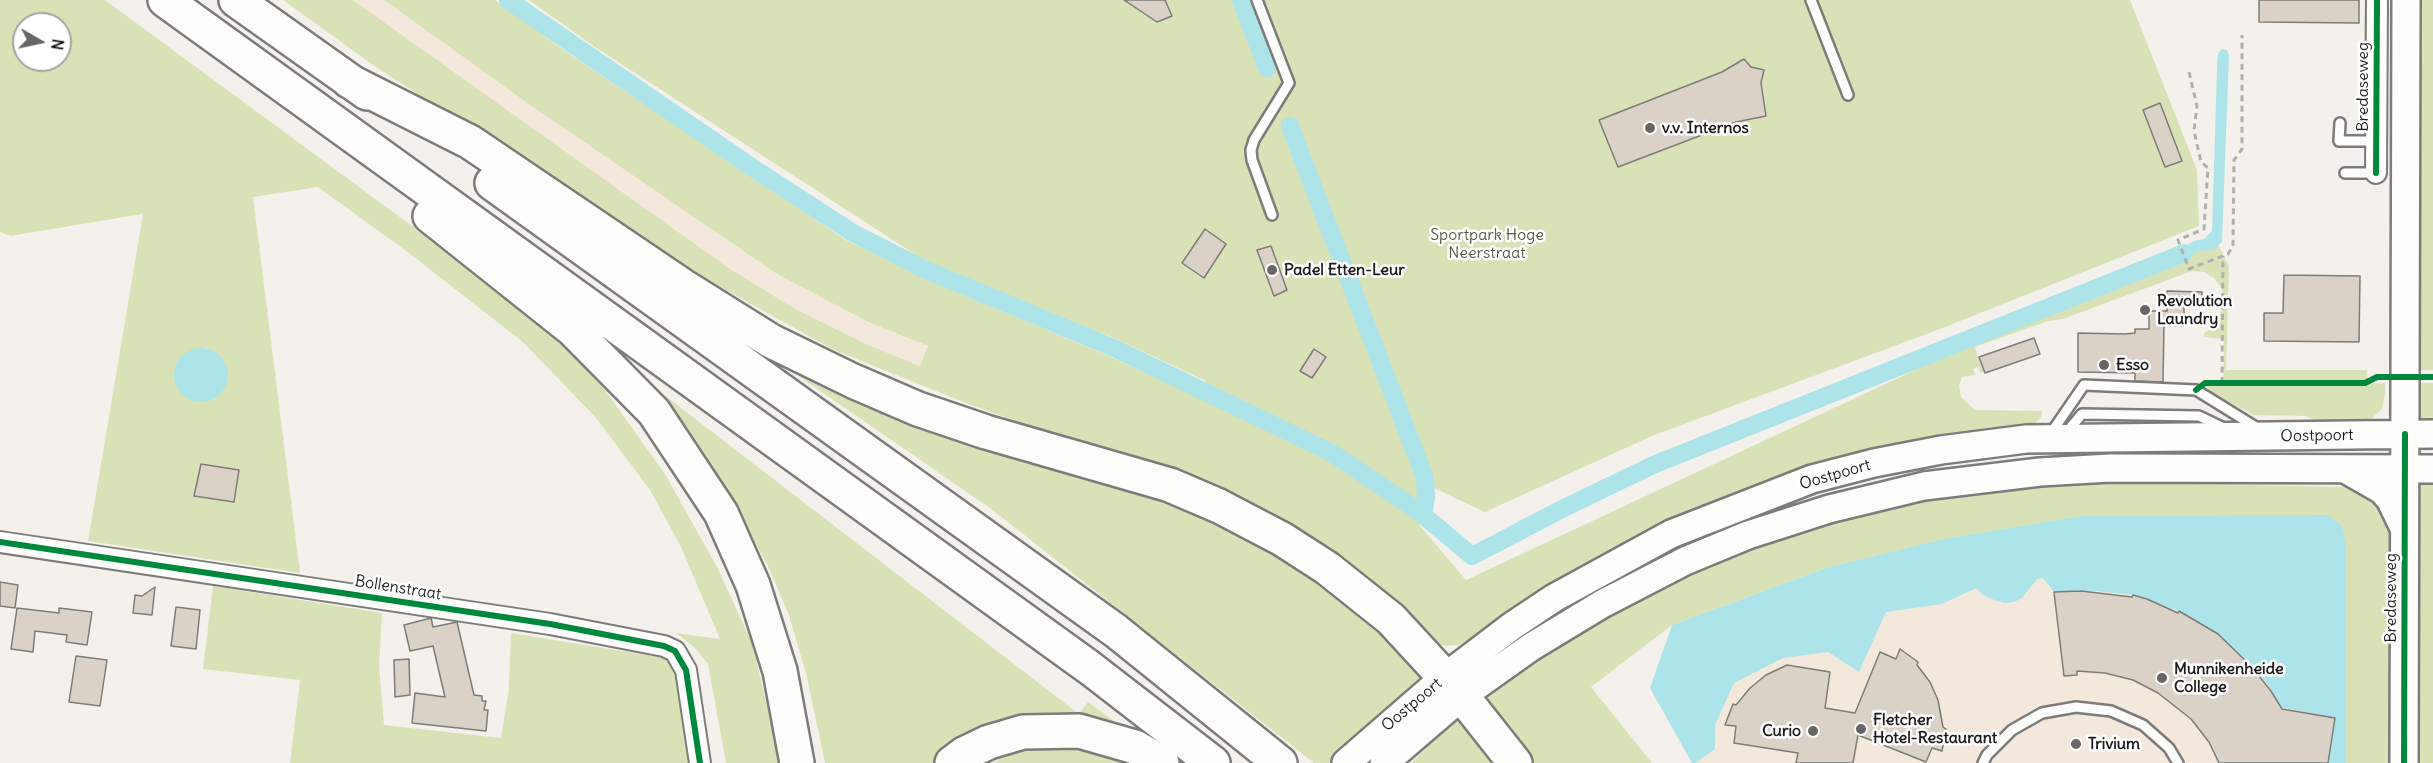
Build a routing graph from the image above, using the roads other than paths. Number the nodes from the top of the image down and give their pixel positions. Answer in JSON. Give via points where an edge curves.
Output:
{"nodes":[{"id":1,"x":165,"y":0,"type":"edge"},
{"id":2,"x":236,"y":0,"type":"edge"},
{"id":3,"x":1257,"y":0,"type":"edge"},
{"id":4,"x":1811,"y":0,"type":"edge"},
{"id":5,"x":2377,"y":0,"type":"edge"},
{"id":6,"x":2406,"y":0,"type":"edge"},
{"id":7,"x":349,"y":81,"type":"junction"},
{"id":8,"x":1848,"y":95,"type":"dead end"},
{"id":9,"x":323,"y":113,"type":"junction"},
{"id":10,"x":2340,"y":123,"type":"dead end"},
{"id":11,"x":2376,"y":141,"type":"junction"},
{"id":12,"x":2345,"y":173,"type":"dead end"},
{"id":13,"x":2376,"y":173,"type":"joint"},
{"id":14,"x":1272,"y":215,"type":"dead end"},
{"id":15,"x":2405,"y":434,"type":"junction"},
{"id":16,"x":2433,"y":434,"type":"edge"},
{"id":17,"x":2272,"y":436,"type":"junction"},
{"id":18,"x":2055,"y":438,"type":"junction"},
{"id":19,"x":2343,"y":468,"type":"junction"},
{"id":20,"x":2405,"y":469,"type":"junction"},
{"id":21,"x":2433,"y":469,"type":"edge"},
{"id":22,"x":2405,"y":531,"type":"junction"},
{"id":23,"x":0,"y":542,"type":"edge"},
{"id":24,"x":1454,"y":687,"type":"junction"},
{"id":25,"x":1379,"y":756,"type":"edge"},
{"id":26,"x":700,"y":763,"type":"edge"},
{"id":27,"x":797,"y":763,"type":"edge"},
{"id":28,"x":952,"y":763,"type":"edge"},
{"id":29,"x":1162,"y":763,"type":"edge"},
{"id":30,"x":1213,"y":763,"type":"edge"},
{"id":31,"x":1280,"y":763,"type":"edge"},
{"id":32,"x":1346,"y":763,"type":"edge"},
{"id":33,"x":1515,"y":763,"type":"edge"},
{"id":34,"x":1983,"y":763,"type":"edge"},
{"id":35,"x":2178,"y":763,"type":"edge"},
{"id":36,"x":2404,"y":763,"type":"edge"}],
"edges":[{"from":1,"to":9,"type":"highway"},
{"from":2,"to":7,"type":"highway"},
{"from":3,"to":14,"type":"lane","via":[[1289,83],[1251,150]]},
{"from":4,"to":8,"type":"lane"},
{"from":5,"to":11,"type":"street","name":"Bredaseweg"},
{"from":6,"to":15,"type":"main road","name":"Bredaseweg"},
{"from":7,"to":24,"type":"highway","via":[[470,142],[684,286],[771,340],[853,381],[986,432],[1170,485],[1282,539],[1327,568],[1391,619]]},
{"from":7,"to":31,"type":"highway","via":[[1116,631]]},
{"from":9,"to":27,"type":"highway","via":[[377,174],[572,329],[654,412],[721,513],[753,585],[780,671]]},
{"from":9,"to":30,"type":"highway","via":[[1080,661]]},
{"from":10,"to":11,"type":"lane","via":[[2339,141]]},
{"from":11,"to":13,"type":"street","name":"Bredaseweg"},
{"from":12,"to":13,"type":"lane"},
{"from":15,"to":16,"type":"main road","name":"Oostpoort"},
{"from":15,"to":17,"type":"main road","name":"Oostpoort"},
{"from":15,"to":20,"type":"main road","name":"Bredaseweg"},
{"from":17,"to":18,"type":"main road","name":"Oostpoort"},
{"from":17,"to":18,"type":"lane","via":[[2196,390],[2084,385]]},
{"from":18,"to":24,"type":"main road","name":"Oostpoort","via":[[1941,450],[1874,463],[1812,479],[1671,534],[1554,598],[1512,626]]},
{"from":19,"to":20,"type":"main road","name":"Oostpoort"},
{"from":19,"to":22,"type":"main road","via":[[2382,490]]},
{"from":19,"to":24,"type":"main road","name":"Oostpoort","via":[[2110,468],[2040,472],[1924,486],[1829,509],[1748,535],[1685,561]]},
{"from":20,"to":21,"type":"main road","name":"Oostpoort"},
{"from":20,"to":22,"type":"main road","name":"Bredaseweg"},
{"from":22,"to":36,"type":"main road","name":"Bredaseweg"},
{"from":23,"to":26,"type":"street","name":"Bollenstraat","via":[[550,624],[664,646],[675,651],[686,670]]},
{"from":24,"to":25,"type":"main road","name":"Oostpoort"},
{"from":24,"to":33,"type":"highway"},
{"from":25,"to":32,"type":"main road","name":"Oostpoort"},
{"from":28,"to":29,"type":"highway","via":[[989,742],[1023,732],[1079,731],[1135,747]]},
{"from":34,"to":35,"type":"lane","via":[[2012,730],[2042,713],[2076,707],[2111,711],[2143,725],[2169,748]]}]}
